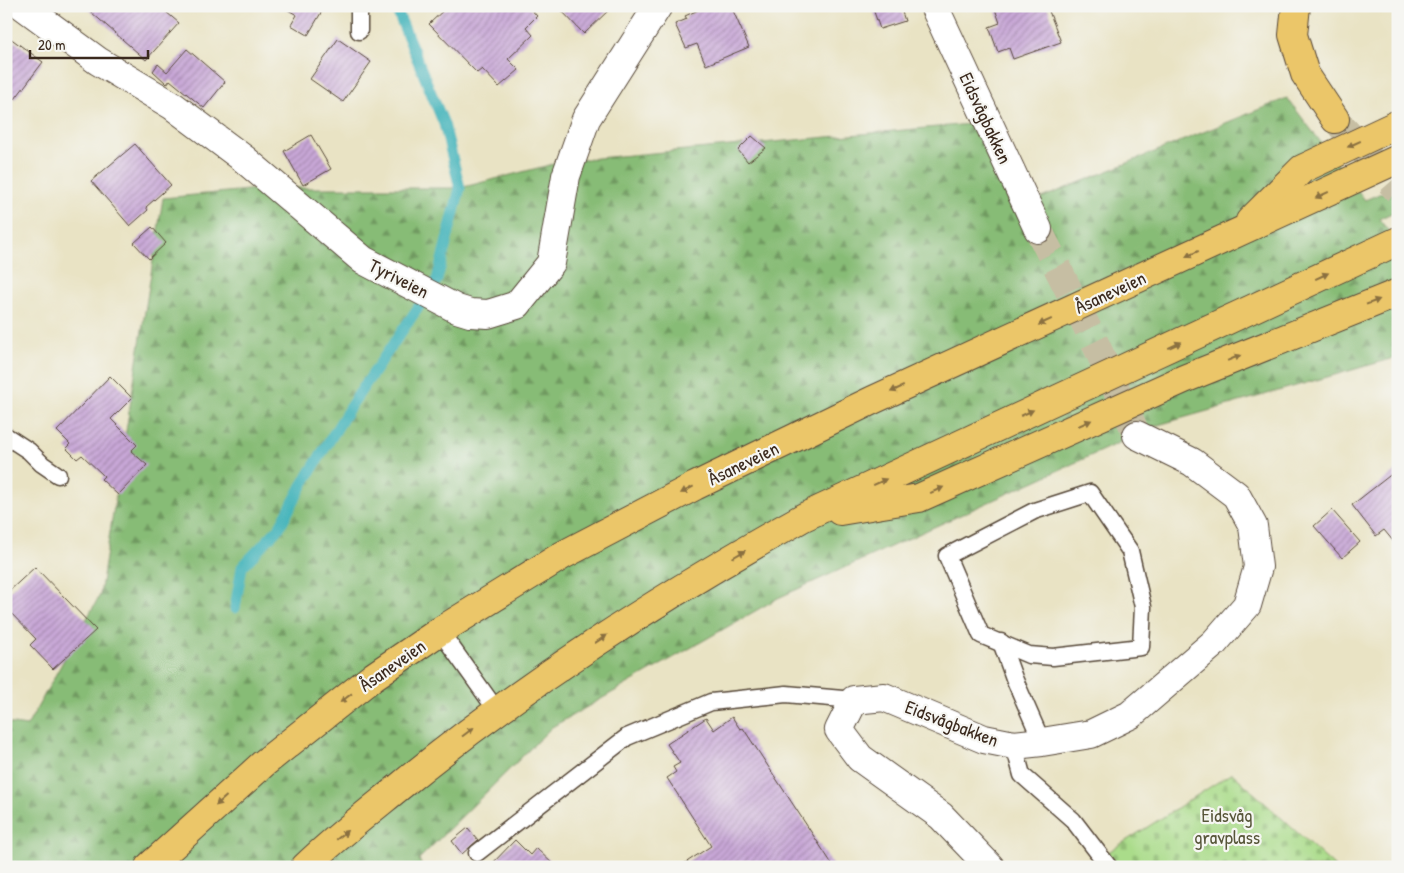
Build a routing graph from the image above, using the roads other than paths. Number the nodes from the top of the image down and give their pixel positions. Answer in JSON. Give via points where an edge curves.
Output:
{"nodes":[{"id":1,"x":23,"y":6,"type":"edge"},
{"id":2,"x":359,"y":6,"type":"edge"},
{"id":3,"x":658,"y":6,"type":"edge"},
{"id":4,"x":934,"y":6,"type":"edge"},
{"id":5,"x":1296,"y":6,"type":"edge"},
{"id":6,"x":359,"y":31,"type":"dead end"},
{"id":7,"x":1335,"y":119,"type":"tunnel mouth"},
{"id":8,"x":1398,"y":124,"type":"edge"},
{"id":9,"x":1398,"y":160,"type":"edge"},
{"id":10,"x":1038,"y":229,"type":"tunnel mouth"},
{"id":11,"x":1237,"y":234,"type":"junction"},
{"id":12,"x":1398,"y":241,"type":"edge"},
{"id":13,"x":1398,"y":293,"type":"edge"},
{"id":14,"x":1137,"y":435,"type":"tunnel mouth"},
{"id":15,"x":6,"y":436,"type":"edge"},
{"id":16,"x":58,"y":475,"type":"dead end"},
{"id":17,"x":804,"y":517,"type":"junction"},
{"id":18,"x":440,"y":631,"type":"junction"},
{"id":19,"x":1001,"y":642,"type":"junction"},
{"id":20,"x":854,"y":700,"type":"junction"},
{"id":21,"x":496,"y":711,"type":"junction"},
{"id":22,"x":1042,"y":742,"type":"junction"},
{"id":23,"x":1014,"y":745,"type":"junction"},
{"id":24,"x":477,"y":853,"type":"dead end"},
{"id":25,"x":149,"y":867,"type":"edge"},
{"id":26,"x":305,"y":867,"type":"edge"},
{"id":27,"x":990,"y":867,"type":"edge"},
{"id":28,"x":1109,"y":867,"type":"edge"}],
"edges":[{"from":1,"to":3,"type":"street","name":"Tyriveien","via":[[105,66],[173,106],[244,159],[363,260],[452,306],[470,313],[488,314],[517,306],[552,263],[566,176],[586,119]]},
{"from":2,"to":6,"type":"lane"},
{"from":4,"to":10,"type":"street","name":"Eidsvågbakken"},
{"from":5,"to":7,"type":"main road","via":[[1294,35],[1305,74]]},
{"from":8,"to":11,"type":"main road","one_way":true,"via":[[1302,169]]},
{"from":9,"to":11,"type":"main road","name":"Åsaneveien","one_way":true},
{"from":11,"to":18,"type":"main road","name":"Åsaneveien","one_way":true,"via":[[873,400],[695,486],[563,556]]},
{"from":17,"to":12,"type":"main road","one_way":true},
{"from":17,"to":13,"type":"main road","one_way":true,"via":[[919,498],[1184,379]]},
{"from":14,"to":22,"type":"street","name":"Eidsvågbakken","via":[[1192,462],[1236,496],[1253,526],[1258,567],[1247,605],[1214,643],[1130,715],[1091,734]]},
{"from":15,"to":16,"type":"lane"},
{"from":21,"to":17,"type":"main road","one_way":true,"via":[[558,666],[672,593]]},
{"from":18,"to":21,"type":"lane"},
{"from":18,"to":25,"type":"main road","name":"Åsaneveien","one_way":true,"via":[[374,676],[263,764]]},
{"from":19,"to":19,"type":"lane","via":[[981,635],[947,556],[1034,511],[1090,493],[1130,551],[1143,607],[1140,647],[1053,657],[1028,655]]},
{"from":19,"to":22,"type":"lane"},
{"from":20,"to":23,"type":"street","name":"Eidsvågbakken","via":[[884,697],[984,739]]},
{"from":20,"to":24,"type":"lane","via":[[786,694],[710,702],[628,737]]},
{"from":20,"to":27,"type":"street","via":[[840,730],[860,758],[941,816]]},
{"from":26,"to":21,"type":"main road","one_way":true,"via":[[433,759]]},
{"from":22,"to":23,"type":"street","name":"Eidsvågbakken"},
{"from":23,"to":28,"type":"lane","via":[[1022,774],[1073,820]]}]}
